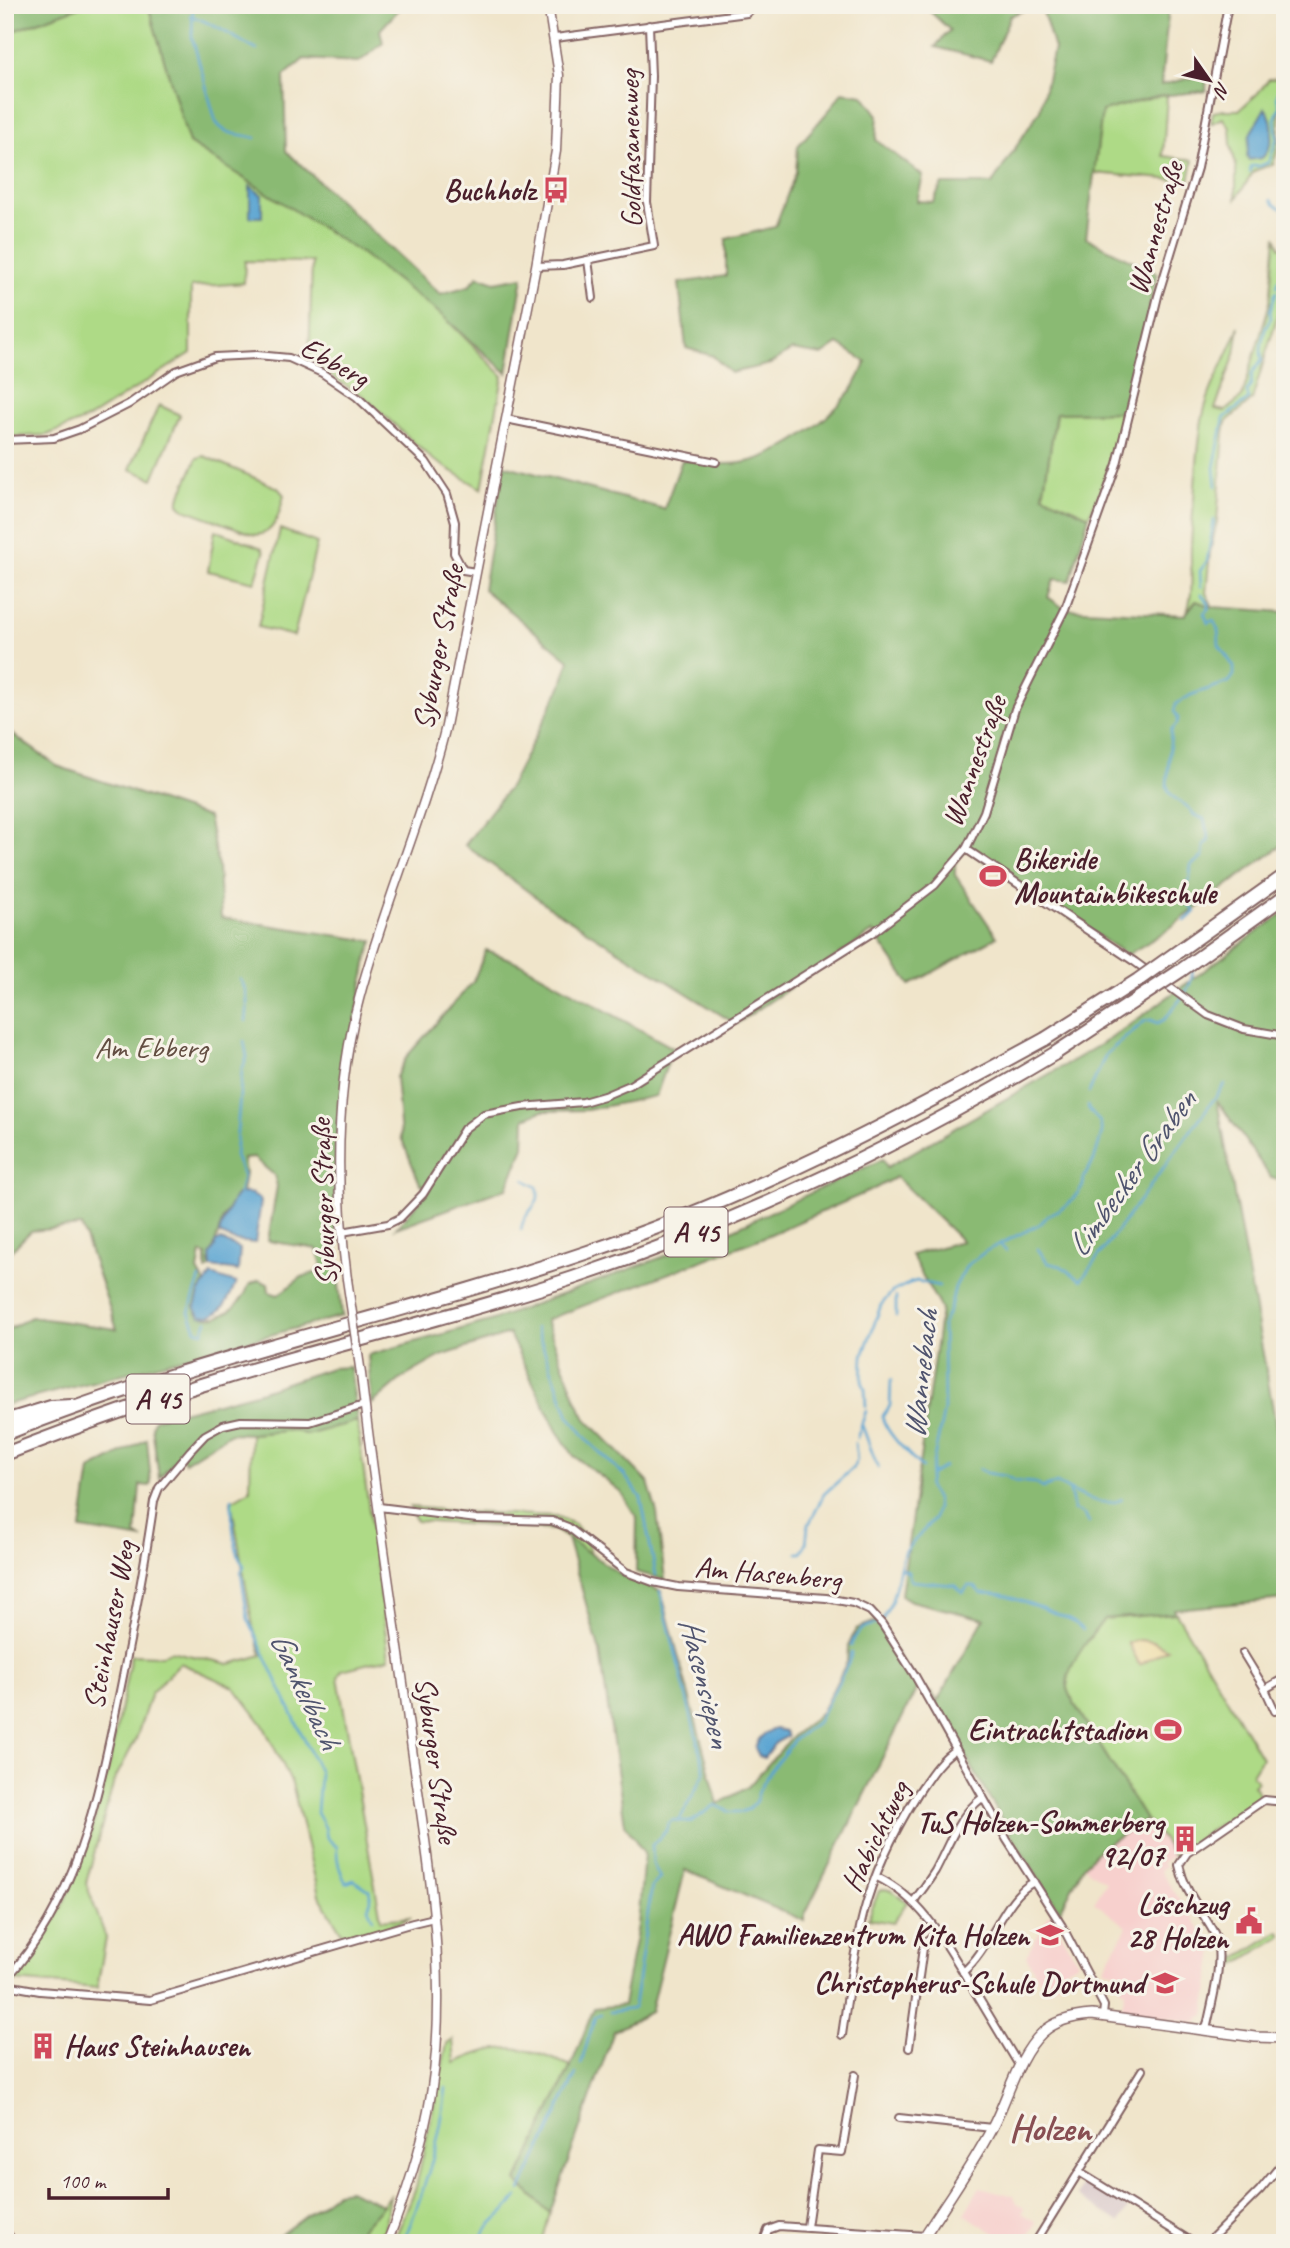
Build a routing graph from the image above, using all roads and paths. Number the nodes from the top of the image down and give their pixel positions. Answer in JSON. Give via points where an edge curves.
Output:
{"nodes":[{"id":1,"x":548,"y":5,"type":"edge"},
{"id":2,"x":755,"y":5,"type":"edge"},
{"id":3,"x":1228,"y":5,"type":"edge"},
{"id":4,"x":649,"y":26,"type":"junction"},
{"id":5,"x":555,"y":38,"type":"junction"},
{"id":6,"x":588,"y":260,"type":"junction"},
{"id":7,"x":536,"y":266,"type":"junction"},
{"id":8,"x":593,"y":298,"type":"dead end"},
{"id":9,"x":506,"y":419,"type":"junction"},
{"id":10,"x":5,"y":440,"type":"edge"},
{"id":11,"x":716,"y":462,"type":"dead end"},
{"id":12,"x":476,"y":572,"type":"junction"},
{"id":13,"x":966,"y":849,"type":"junction"},
{"id":14,"x":1284,"y":875,"type":"edge"},
{"id":15,"x":1285,"y":897,"type":"edge"},
{"id":16,"x":1285,"y":1036,"type":"edge"},
{"id":17,"x":342,"y":1232,"type":"junction"},
{"id":18,"x":314,"y":1354,"type":"junction"},
{"id":19,"x":86,"y":1405,"type":"junction"},
{"id":20,"x":364,"y":1405,"type":"junction"},
{"id":21,"x":5,"y":1421,"type":"edge"},
{"id":22,"x":5,"y":1434,"type":"edge"},
{"id":23,"x":5,"y":1454,"type":"edge"},
{"id":24,"x":5,"y":1461,"type":"edge"},
{"id":25,"x":379,"y":1507,"type":"junction"},
{"id":26,"x":1243,"y":1653,"type":"dead end"},
{"id":27,"x":1285,"y":1681,"type":"edge"},
{"id":28,"x":1265,"y":1689,"type":"junction"},
{"id":29,"x":1275,"y":1711,"type":"dead end"},
{"id":30,"x":956,"y":1749,"type":"junction"},
{"id":31,"x":982,"y":1798,"type":"junction"},
{"id":32,"x":1285,"y":1802,"type":"edge"},
{"id":33,"x":877,"y":1877,"type":"junction"},
{"id":34,"x":1034,"y":1882,"type":"junction"},
{"id":35,"x":913,"y":1902,"type":"junction"},
{"id":36,"x":434,"y":1918,"type":"junction"},
{"id":37,"x":938,"y":1932,"type":"junction"},
{"id":38,"x":963,"y":1972,"type":"junction"},
{"id":39,"x":5,"y":1981,"type":"edge"},
{"id":40,"x":1103,"y":2015,"type":"junction"},
{"id":41,"x":1206,"y":2031,"type":"junction"},
{"id":42,"x":842,"y":2035,"type":"dead end"},
{"id":43,"x":1285,"y":2038,"type":"edge"},
{"id":44,"x":909,"y":2048,"type":"dead end"},
{"id":45,"x":1020,"y":2067,"type":"junction"},
{"id":46,"x":1142,"y":2070,"type":"dead end"},
{"id":47,"x":855,"y":2075,"type":"dead end"},
{"id":48,"x":899,"y":2118,"type":"dead end"},
{"id":49,"x":992,"y":2128,"type":"junction"},
{"id":50,"x":1285,"y":2161,"type":"edge"},
{"id":51,"x":1079,"y":2172,"type":"junction"},
{"id":52,"x":807,"y":2227,"type":"junction"},
{"id":53,"x":5,"y":2235,"type":"edge"},
{"id":54,"x":922,"y":2239,"type":"edge"},
{"id":55,"x":10,"y":2243,"type":"edge"},
{"id":56,"x":387,"y":2243,"type":"edge"},
{"id":57,"x":762,"y":2243,"type":"edge"},
{"id":58,"x":1035,"y":2243,"type":"edge"},
{"id":59,"x":1194,"y":2243,"type":"edge"},
{"id":60,"x":1207,"y":2243,"type":"edge"}],
"edges":[{"from":1,"to":5,"type":"street","name":"Syburger Straße"},
{"from":2,"to":4,"type":"street","via":[[747,13]]},
{"from":3,"to":13,"type":"street","name":"Wannestraße","via":[[1197,168],[1158,296],[1117,464],[1065,609],[1015,709],[984,812]]},
{"from":4,"to":5,"type":"street"},
{"from":4,"to":6,"type":"street","name":"Goldfasanenweg","via":[[647,201],[654,246]]},
{"from":5,"to":7,"type":"street","name":"Syburger Straße","via":[[558,120]]},
{"from":6,"to":7,"type":"street","name":"Goldfasanenweg"},
{"from":6,"to":8,"type":"street","name":"Goldfasanenweg"},
{"from":7,"to":9,"type":"street","name":"Syburger Straße"},
{"from":9,"to":11,"type":"street"},
{"from":9,"to":12,"type":"street","name":"Syburger Straße"},
{"from":10,"to":12,"type":"street","name":"Ebberg","via":[[54,438],[80,429],[129,404],[176,371],[215,357],[289,358],[357,397],[426,462],[453,511],[456,558],[463,570]]},
{"from":12,"to":17,"type":"street","name":"Syburger Straße","via":[[438,759],[369,963],[350,1039],[339,1152]]},
{"from":13,"to":16,"type":"street","via":[[1208,1015]]},
{"from":13,"to":17,"type":"street","name":"Wannestraße","via":[[935,885],[875,931],[630,1085],[594,1100],[500,1110],[477,1118],[406,1213],[388,1224]]},
{"from":14,"to":19,"type":"highway","number":"A 45","bridge":true,"via":[[1138,980],[1045,1039],[840,1149],[753,1189],[668,1223],[462,1292]]},
{"from":15,"to":18,"type":"highway","number":"A 45","bridge":true,"via":[[1054,1054],[924,1128],[813,1183],[574,1278]]},
{"from":17,"to":20,"type":"street","name":"Syburger Straße","bridge":true},
{"from":18,"to":23,"type":"highway","number":"A 45","via":[[148,1402]]},
{"from":18,"to":24,"type":"highway"},
{"from":19,"to":21,"type":"highway","via":[[51,1407]]},
{"from":19,"to":22,"type":"highway","number":"A 45"},
{"from":20,"to":25,"type":"street","name":"Syburger Straße"},
{"from":20,"to":39,"type":"street","name":"Steinhauser Weg","via":[[310,1422],[223,1425],[205,1435],[159,1488],[104,1767],[80,1854],[53,1913]]},
{"from":25,"to":30,"type":"street","name":"Am Hasenberg","via":[[477,1519],[552,1521],[568,1527],[626,1572],[653,1583],[826,1598],[865,1608],[888,1632]]},
{"from":25,"to":36,"type":"street","name":"Syburger Straße"},
{"from":26,"to":28,"type":"street"},
{"from":27,"to":28,"type":"street"},
{"from":28,"to":29,"type":"street"},
{"from":30,"to":31,"type":"street","name":"Am Hasenberg"},
{"from":30,"to":33,"type":"street","name":"Habichtweg","via":[[941,1760],[908,1810]]},
{"from":31,"to":34,"type":"street","name":"Am Hasenberg"},
{"from":31,"to":35,"type":"street","via":[[956,1828]]},
{"from":32,"to":41,"type":"street","via":[[1264,1800],[1187,1853],[1179,1865],[1218,1950]]},
{"from":33,"to":35,"type":"street"},
{"from":33,"to":42,"type":"street","name":"Habichtweg","via":[[864,1912]]},
{"from":34,"to":38,"type":"street","via":[[1016,1897],[982,1953]]},
{"from":34,"to":40,"type":"street","name":"Am Hasenberg","via":[[1059,1919],[1104,2006]]},
{"from":35,"to":37,"type":"street"},
{"from":36,"to":39,"type":"street","name":"Steinhauser Weg","via":[[150,2000],[40,1991]]},
{"from":36,"to":56,"type":"street","name":"Syburger Straße","via":[[438,2018],[432,2085],[414,2167]]},
{"from":37,"to":38,"type":"street"},
{"from":37,"to":44,"type":"street","via":[[923,1948]]},
{"from":38,"to":45,"type":"street"},
{"from":40,"to":41,"type":"main road"},
{"from":40,"to":45,"type":"main road","via":[[1080,2015],[1049,2027]]},
{"from":41,"to":43,"type":"main road"},
{"from":45,"to":49,"type":"main road"},
{"from":46,"to":51,"type":"street"},
{"from":47,"to":52,"type":"street","via":[[842,2152],[818,2150]]},
{"from":48,"to":49,"type":"street"},
{"from":49,"to":54,"type":"main road"},
{"from":50,"to":60,"type":"street"},
{"from":51,"to":58,"type":"street"},
{"from":51,"to":59,"type":"street"},
{"from":52,"to":54,"type":"street"},
{"from":52,"to":57,"type":"street","via":[[772,2227]]},
{"from":53,"to":55,"type":"highway"}]}
